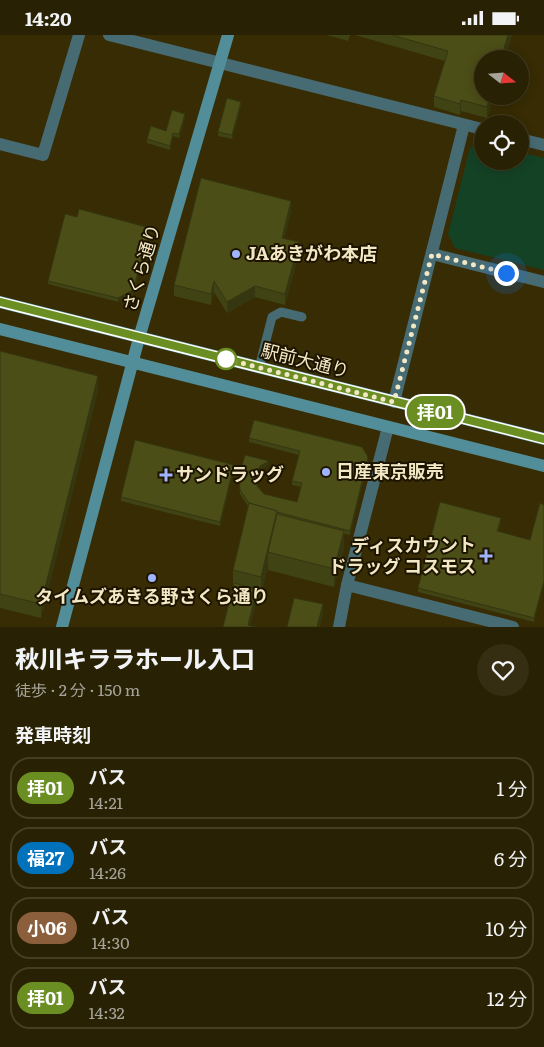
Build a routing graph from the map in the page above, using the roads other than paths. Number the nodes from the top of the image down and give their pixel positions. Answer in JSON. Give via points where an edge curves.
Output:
{"nodes":[{"id":1,"x":80,"y":35,"type":"edge"},
{"id":2,"x":108,"y":35,"type":"edge"},
{"id":3,"x":228,"y":35,"type":"edge"},
{"id":4,"x":220,"y":63,"type":"junction"},
{"id":5,"x":464,"y":125,"type":"junction"},
{"id":6,"x":474,"y":127,"type":"edge"},
{"id":7,"x":529,"y":141,"type":"edge"},
{"id":8,"x":0,"y":144,"type":"edge"},
{"id":9,"x":544,"y":145,"type":"edge"},
{"id":10,"x":432,"y":254,"type":"junction"},
{"id":11,"x":544,"y":282,"type":"edge"},
{"id":12,"x":0,"y":302,"type":"edge"},
{"id":13,"x":302,"y":317,"type":"dead end"},
{"id":14,"x":0,"y":329,"type":"edge"},
{"id":15,"x":139,"y":337,"type":"junction"},
{"id":16,"x":132,"y":362,"type":"junction"},
{"id":17,"x":259,"y":368,"type":"junction"},
{"id":18,"x":394,"y":402,"type":"junction"},
{"id":19,"x":388,"y":427,"type":"junction"},
{"id":20,"x":544,"y":439,"type":"edge"},
{"id":21,"x":544,"y":466,"type":"edge"},
{"id":22,"x":348,"y":585,"type":"junction"},
{"id":23,"x":483,"y":623,"type":"edge"},
{"id":24,"x":62,"y":627,"type":"edge"},
{"id":25,"x":339,"y":627,"type":"edge"},
{"id":26,"x":513,"y":627,"type":"edge"}],
"edges":[{"from":1,"to":8,"type":"street","via":[[43,155]]},
{"from":2,"to":4,"type":"street"},
{"from":3,"to":4,"type":"street","name":"さくら通り"},
{"from":4,"to":5,"type":"street"},
{"from":4,"to":15,"type":"street","name":"さくら通り"},
{"from":5,"to":6,"type":"street"},
{"from":5,"to":10,"type":"street"},
{"from":7,"to":9,"type":"street"},
{"from":10,"to":11,"type":"street"},
{"from":10,"to":18,"type":"street"},
{"from":12,"to":15,"type":"street","name":"駅前大通り"},
{"from":13,"to":17,"type":"lane","via":[[281,312],[272,317]]},
{"from":14,"to":16,"type":"street"},
{"from":15,"to":16,"type":"street","name":"さくら通り"},
{"from":15,"to":17,"type":"street","name":"駅前大通り"},
{"from":16,"to":19,"type":"street"},
{"from":16,"to":24,"type":"street","name":"さくら通り"},
{"from":17,"to":18,"type":"street","name":"駅前大通り"},
{"from":18,"to":20,"type":"street","name":"駅前大通り"},
{"from":19,"to":21,"type":"street"},
{"from":19,"to":22,"type":"street"},
{"from":22,"to":23,"type":"street"},
{"from":22,"to":25,"type":"street"},
{"from":23,"to":26,"type":"street"}]}
